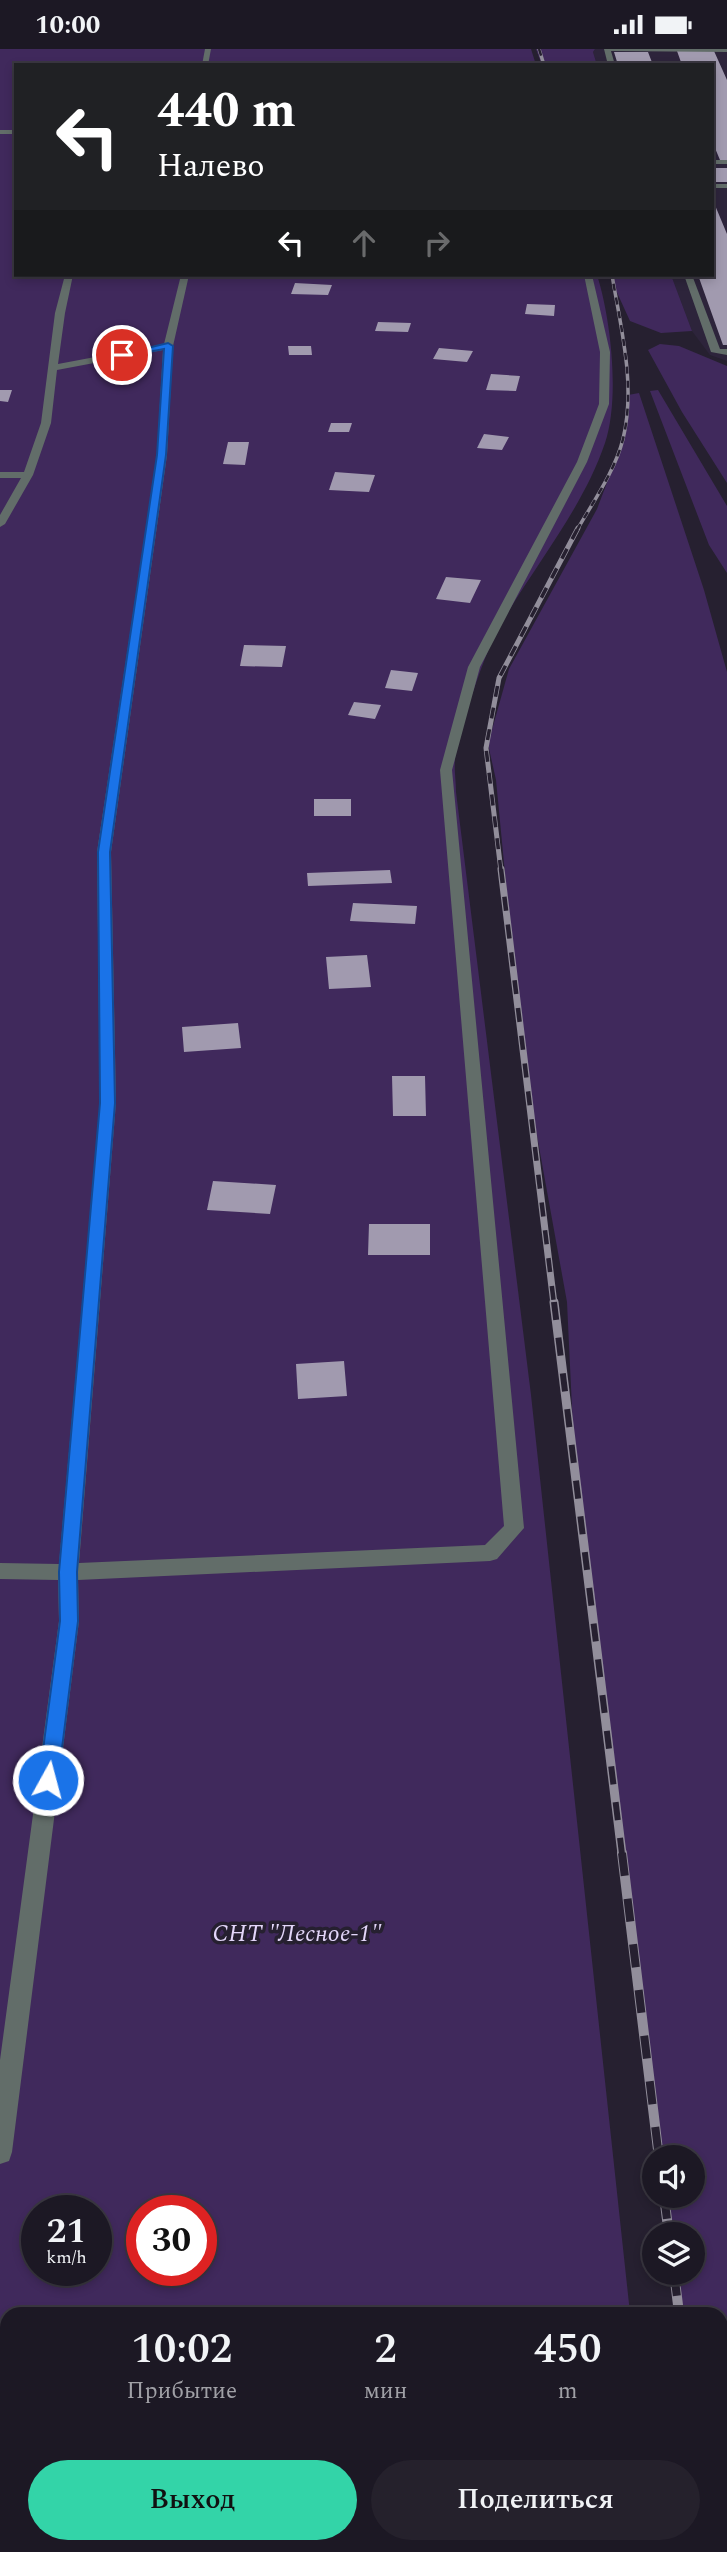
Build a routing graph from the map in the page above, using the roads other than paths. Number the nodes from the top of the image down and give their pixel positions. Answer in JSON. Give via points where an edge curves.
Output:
{"nodes":[{"id":1,"x":727,"y":50,"type":"edge"},
{"id":2,"x":664,"y":53,"type":"edge"},
{"id":3,"x":611,"y":63,"type":"edge"},
{"id":4,"x":725,"y":187,"type":"edge"},
{"id":5,"x":727,"y":197,"type":"edge"},
{"id":6,"x":69,"y":277,"type":"edge"},
{"id":7,"x":185,"y":277,"type":"edge"},
{"id":8,"x":589,"y":277,"type":"edge"},
{"id":9,"x":689,"y":277,"type":"edge"},
{"id":10,"x":168,"y":346,"type":"junction"},
{"id":11,"x":727,"y":352,"type":"edge"},
{"id":12,"x":53,"y":368,"type":"junction"},
{"id":13,"x":0,"y":475,"type":"edge"},
{"id":14,"x":28,"y":475,"type":"junction"},
{"id":15,"x":0,"y":524,"type":"edge"},
{"id":16,"x":0,"y":1571,"type":"edge"},
{"id":17,"x":68,"y":1572,"type":"junction"},
{"id":18,"x":0,"y":2152,"type":"edge"}],
"edges":[{"from":1,"to":2,"type":"street"},
{"from":2,"to":3,"type":"street","via":[[607,49]]},
{"from":4,"to":5,"type":"street"},
{"from":6,"to":12,"type":"street"},
{"from":7,"to":10,"type":"street"},
{"from":8,"to":17,"type":"street","via":[[605,352],[604,404],[582,462],[474,667],[446,770],[514,1528],[490,1553]]},
{"from":9,"to":11,"type":"street","via":[[716,352]]},
{"from":10,"to":12,"type":"street"},
{"from":10,"to":17,"type":"street","via":[[162,455],[104,852],[108,1103]]},
{"from":12,"to":14,"type":"street","via":[[46,423]]},
{"from":13,"to":14,"type":"street"},
{"from":14,"to":15,"type":"street"},
{"from":16,"to":17,"type":"street"},
{"from":17,"to":18,"type":"street","via":[[69,1621]]}]}
